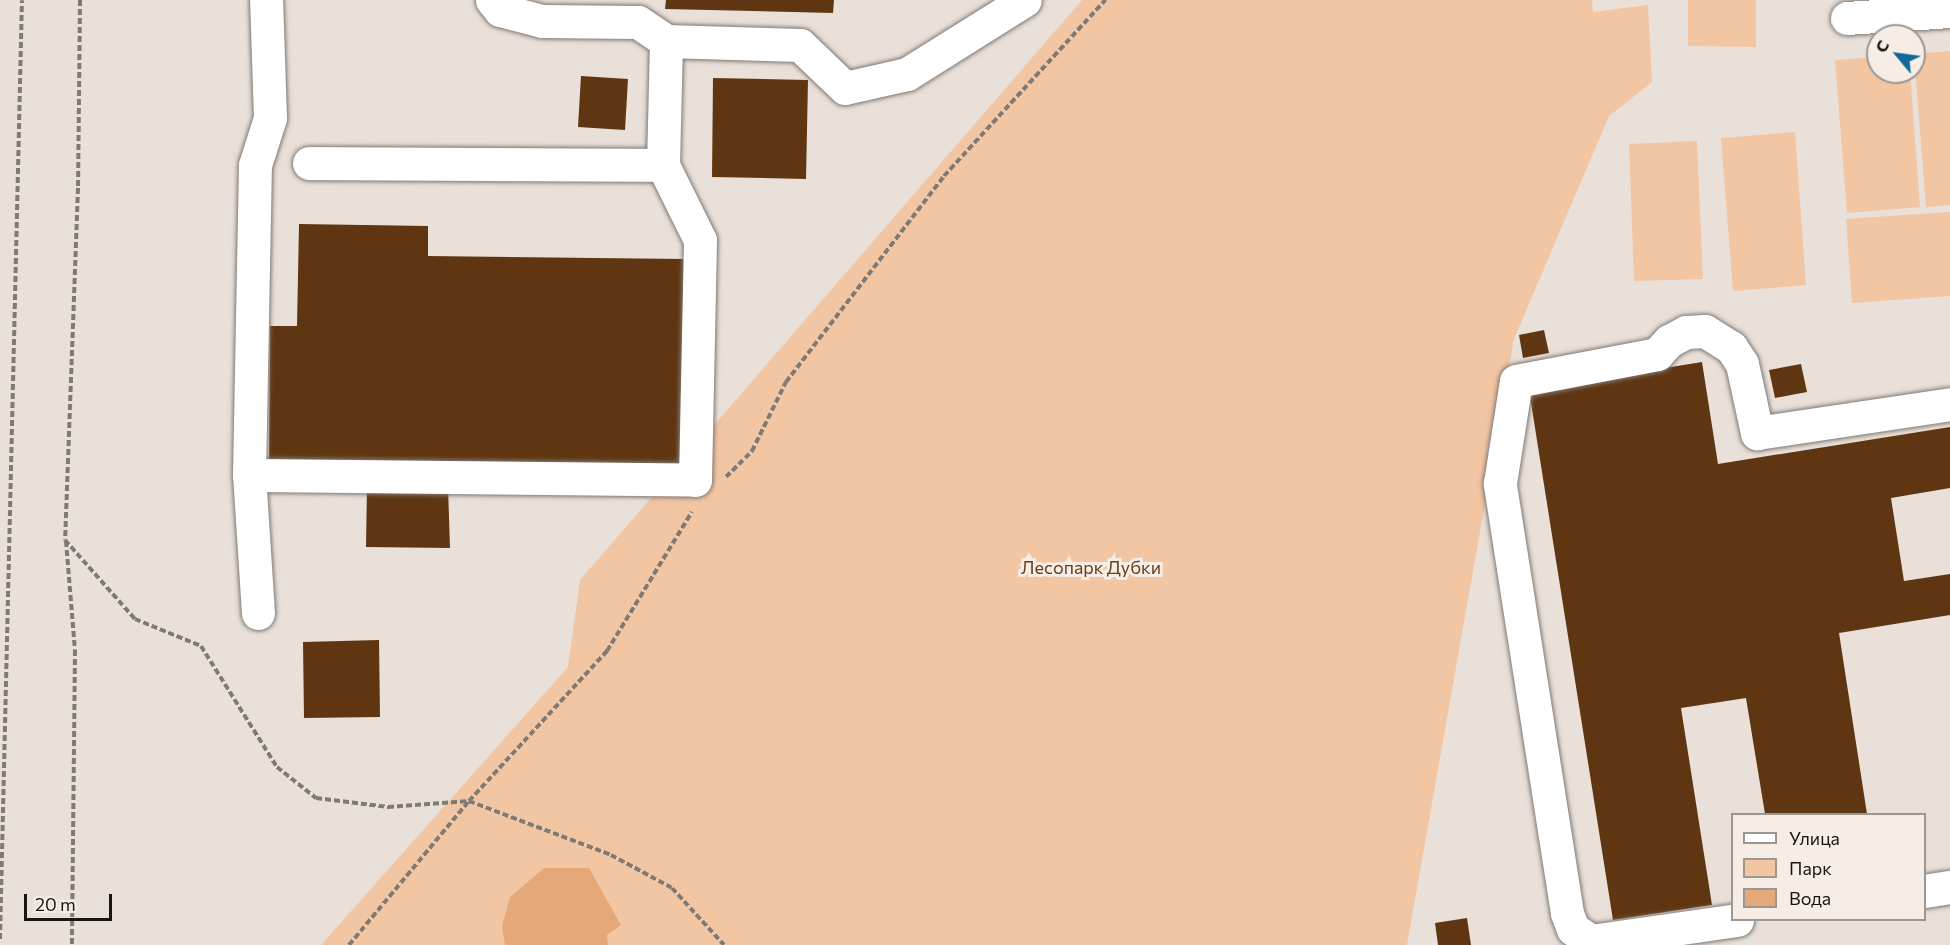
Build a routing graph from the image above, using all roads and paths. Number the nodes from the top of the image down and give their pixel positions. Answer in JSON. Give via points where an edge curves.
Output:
{"nodes":[{"id":1,"x":22,"y":0,"type":"edge"},
{"id":2,"x":266,"y":0,"type":"edge"},
{"id":3,"x":492,"y":0,"type":"edge"},
{"id":4,"x":1025,"y":0,"type":"edge"},
{"id":5,"x":1105,"y":0,"type":"edge"},
{"id":6,"x":1950,"y":11,"type":"edge"},
{"id":7,"x":1846,"y":18,"type":"dead end"},
{"id":8,"x":666,"y":41,"type":"junction"},
{"id":9,"x":309,"y":163,"type":"dead end"},
{"id":10,"x":663,"y":165,"type":"junction"},
{"id":11,"x":1950,"y":404,"type":"edge"},
{"id":12,"x":249,"y":476,"type":"junction"},
{"id":13,"x":720,"y":482,"type":"dead end"},
{"id":14,"x":695,"y":506,"type":"dead end"},
{"id":15,"x":65,"y":540,"type":"dead end"},
{"id":16,"x":258,"y":613,"type":"dead end"},
{"id":17,"x":1950,"y":887,"type":"edge"},
{"id":18,"x":1926,"y":891,"type":"edge"},
{"id":19,"x":1731,"y":921,"type":"edge"},
{"id":20,"x":0,"y":939,"type":"edge"},
{"id":21,"x":72,"y":945,"type":"edge"},
{"id":22,"x":349,"y":945,"type":"edge"}],
"edges":[{"from":1,"to":20,"type":"path"},
{"from":2,"to":12,"type":"lane","via":[[270,118],[255,165]]},
{"from":3,"to":8,"type":"lane","via":[[500,10],[542,21],[639,22]]},
{"from":4,"to":8,"type":"lane","via":[[907,74],[845,88],[800,45]]},
{"from":5,"to":13,"type":"path","via":[[944,176],[786,382],[752,451]]},
{"from":6,"to":7,"type":"lane"},
{"from":8,"to":10,"type":"lane"},
{"from":9,"to":10,"type":"lane"},
{"from":10,"to":12,"type":"lane","via":[[700,240],[694,480]]},
{"from":11,"to":19,"type":"lane","via":[[1757,433],[1742,364],[1731,347],[1705,331],[1686,332],[1669,340],[1657,354],[1516,381],[1500,483],[1567,913],[1574,928],[1591,940]]},
{"from":12,"to":16,"type":"lane"},
{"from":14,"to":22,"type":"path","via":[[607,651],[469,801]]},
{"from":15,"to":21,"type":"path","via":[[75,650]]},
{"from":17,"to":18,"type":"lane"}]}
